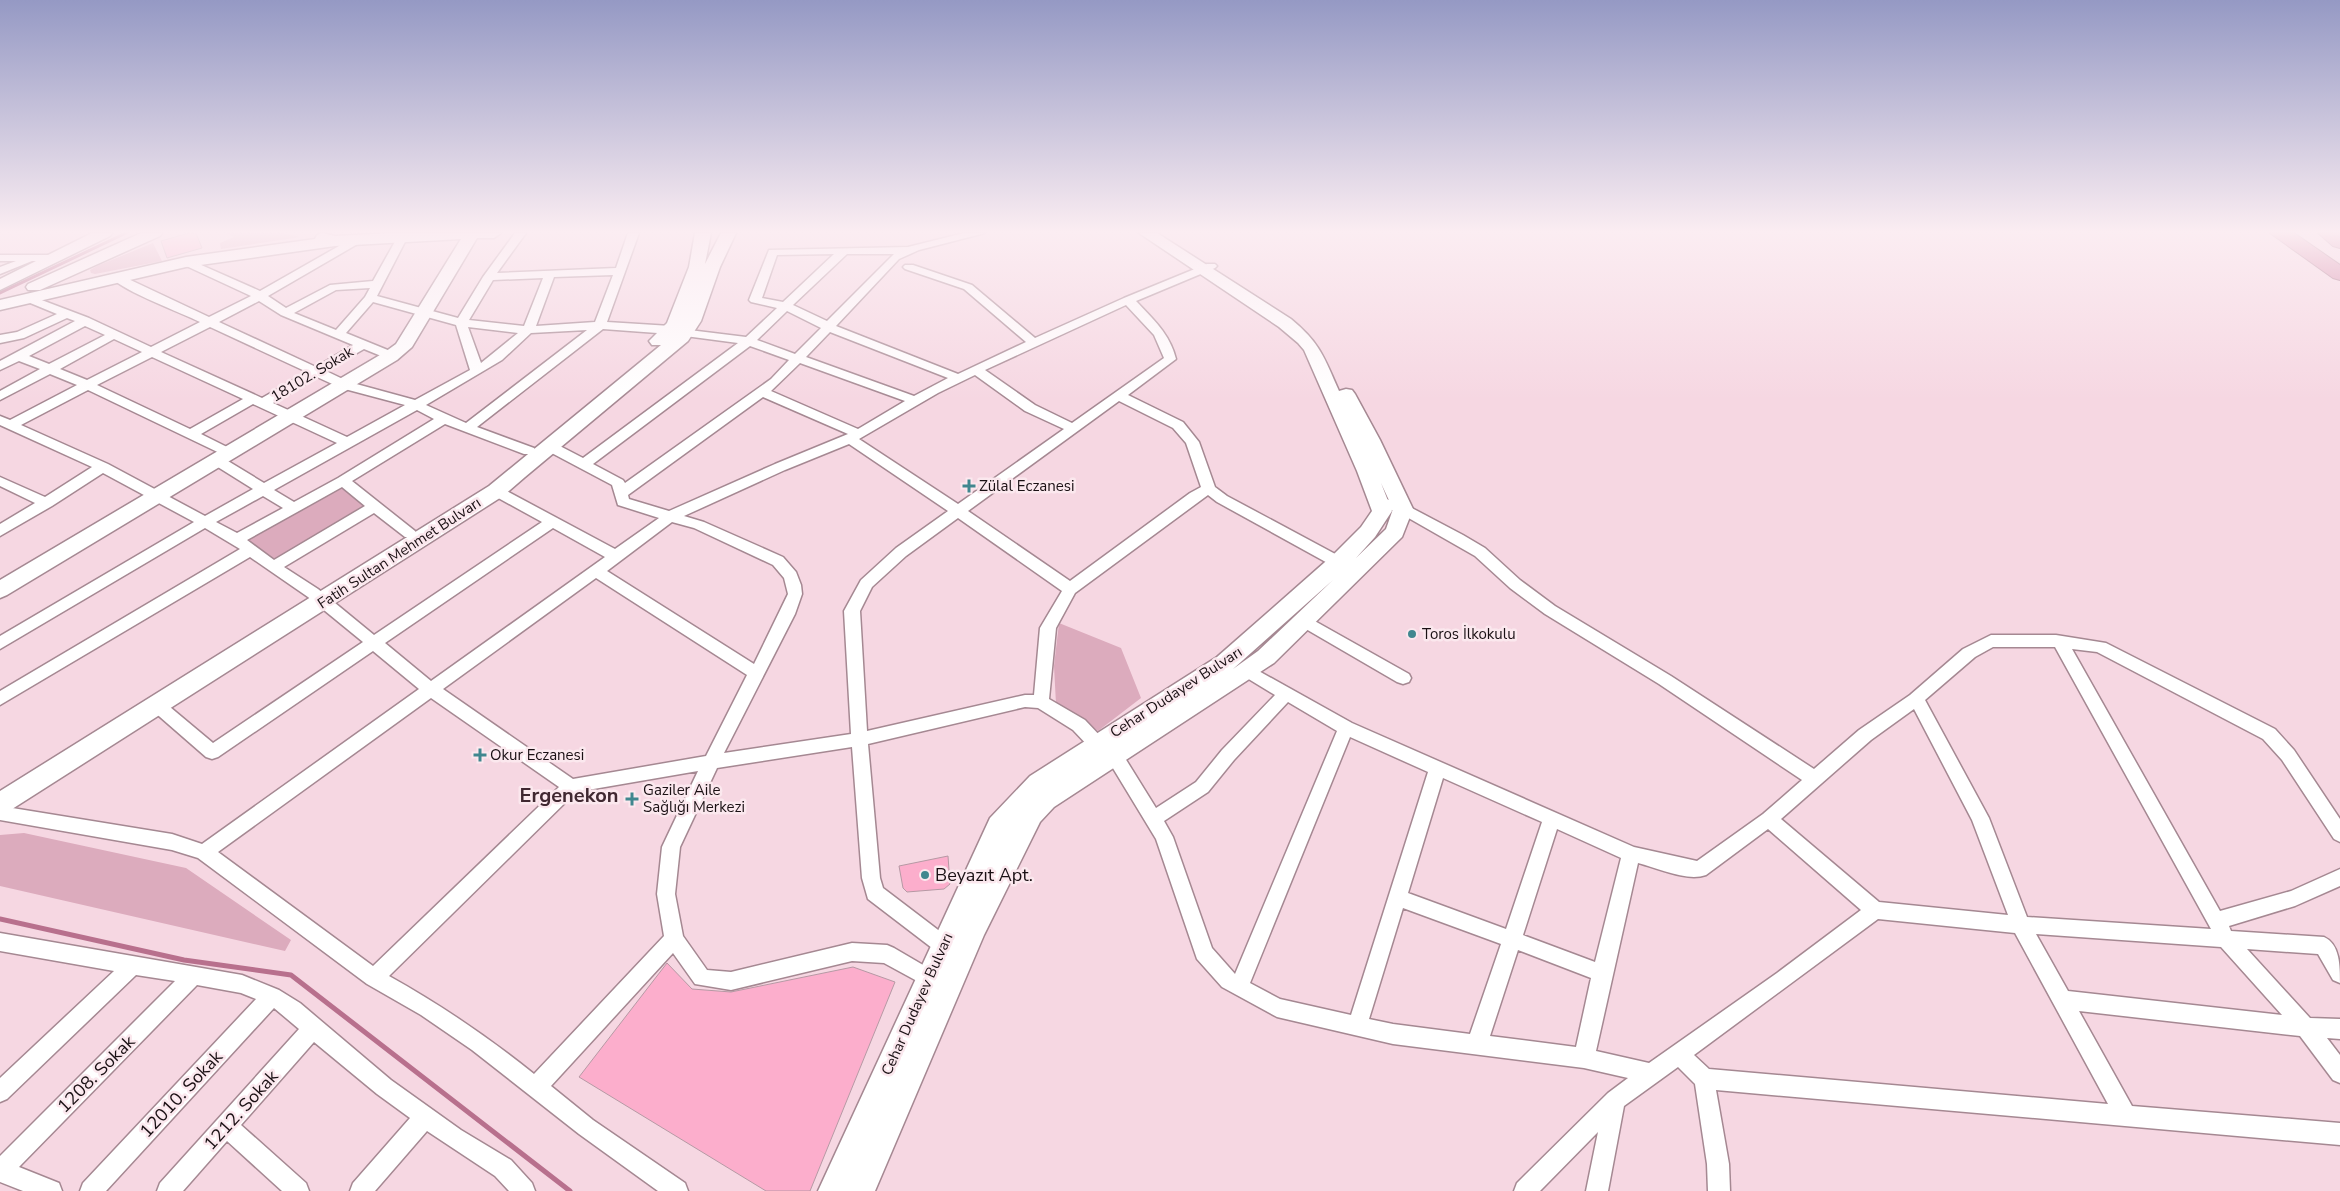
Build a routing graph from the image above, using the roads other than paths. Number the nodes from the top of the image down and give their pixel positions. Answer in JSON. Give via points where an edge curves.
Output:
{"nodes":[{"id":1,"x":34,"y":289,"type":"edge"},
{"id":2,"x":70,"y":289,"type":"edge"},
{"id":3,"x":140,"y":289,"type":"edge"},
{"id":4,"x":244,"y":289,"type":"edge"},
{"id":5,"x":273,"y":289,"type":"edge"},
{"id":6,"x":329,"y":289,"type":"edge"},
{"id":7,"x":375,"y":289,"type":"edge"},
{"id":8,"x":439,"y":289,"type":"edge"},
{"id":9,"x":482,"y":289,"type":"edge"},
{"id":10,"x":544,"y":289,"type":"edge"},
{"id":11,"x":613,"y":289,"type":"edge"},
{"id":12,"x":691,"y":289,"type":"edge"},
{"id":13,"x":704,"y":289,"type":"edge"},
{"id":14,"x":759,"y":289,"type":"edge"},
{"id":15,"x":804,"y":289,"type":"edge"},
{"id":16,"x":865,"y":289,"type":"edge"},
{"id":17,"x":970,"y":289,"type":"edge"},
{"id":18,"x":1156,"y":289,"type":"edge"},
{"id":19,"x":1236,"y":289,"type":"edge"},
{"id":20,"x":1244,"y":289,"type":"edge"},
{"id":21,"x":260,"y":296,"type":"junction"},
{"id":22,"x":27,"y":298,"type":"junction"},
{"id":23,"x":370,"y":298,"type":"junction"},
{"id":24,"x":1128,"y":300,"type":"junction"},
{"id":25,"x":0,"y":304,"type":"edge"},
{"id":26,"x":785,"y":306,"type":"junction"},
{"id":27,"x":424,"y":312,"type":"junction"},
{"id":28,"x":284,"y":313,"type":"junction"},
{"id":29,"x":67,"y":314,"type":"junction"},
{"id":30,"x":85,"y":321,"type":"junction"},
{"id":31,"x":209,"y":322,"type":"junction"},
{"id":32,"x":461,"y":323,"type":"junction"},
{"id":33,"x":600,"y":325,"type":"junction"},
{"id":34,"x":829,"y":327,"type":"junction"},
{"id":35,"x":528,"y":330,"type":"junction"},
{"id":36,"x":678,"y":331,"type":"junction"},
{"id":37,"x":113,"y":335,"type":"junction"},
{"id":38,"x":338,"y":335,"type":"junction"},
{"id":39,"x":0,"y":339,"type":"edge"},
{"id":40,"x":749,"y":341,"type":"junction"},
{"id":41,"x":1034,"y":342,"type":"junction"},
{"id":42,"x":362,"y":345,"type":"junction"},
{"id":43,"x":152,"y":352,"type":"junction"},
{"id":44,"x":19,"y":356,"type":"junction"},
{"id":45,"x":391,"y":356,"type":"junction"},
{"id":46,"x":800,"y":358,"type":"junction"},
{"id":47,"x":0,"y":366,"type":"edge"},
{"id":48,"x":50,"y":369,"type":"junction"},
{"id":49,"x":975,"y":370,"type":"junction"},
{"id":50,"x":477,"y":371,"type":"junction"},
{"id":51,"x":317,"y":372,"type":"junction"},
{"id":52,"x":958,"y":378,"type":"junction"},
{"id":53,"x":90,"y":385,"type":"junction"},
{"id":54,"x":345,"y":385,"type":"junction"},
{"id":55,"x":762,"y":392,"type":"junction"},
{"id":56,"x":0,"y":396,"type":"edge"},
{"id":57,"x":1118,"y":396,"type":"junction"},
{"id":58,"x":916,"y":401,"type":"junction"},
{"id":59,"x":257,"y":402,"type":"junction"},
{"id":60,"x":415,"y":404,"type":"junction"},
{"id":61,"x":291,"y":418,"type":"junction"},
{"id":62,"x":444,"y":419,"type":"junction"},
{"id":63,"x":5,"y":423,"type":"edge"},
{"id":64,"x":467,"y":428,"type":"junction"},
{"id":65,"x":1073,"y":428,"type":"junction"},
{"id":66,"x":192,"y":434,"type":"junction"},
{"id":67,"x":855,"y":436,"type":"junction"},
{"id":68,"x":348,"y":443,"type":"junction"},
{"id":69,"x":551,"y":447,"type":"junction"},
{"id":70,"x":529,"y":451,"type":"junction"},
{"id":71,"x":224,"y":457,"type":"junction"},
{"id":72,"x":584,"y":464,"type":"junction"},
{"id":73,"x":103,"y":467,"type":"junction"},
{"id":74,"x":0,"y":480,"type":"edge"},
{"id":75,"x":343,"y":481,"type":"junction"},
{"id":76,"x":1209,"y":489,"type":"junction"},
{"id":77,"x":265,"y":490,"type":"junction"},
{"id":78,"x":496,"y":491,"type":"junction"},
{"id":79,"x":621,"y":493,"type":"junction"},
{"id":80,"x":158,"y":497,"type":"junction"},
{"id":81,"x":1380,"y":502,"type":"junction"},
{"id":82,"x":47,"y":503,"type":"junction"},
{"id":83,"x":376,"y":506,"type":"junction"},
{"id":84,"x":295,"y":509,"type":"junction"},
{"id":85,"x":958,"y":510,"type":"junction"},
{"id":86,"x":1403,"y":510,"type":"junction"},
{"id":87,"x":669,"y":517,"type":"junction"},
{"id":88,"x":205,"y":522,"type":"junction"},
{"id":89,"x":552,"y":522,"type":"junction"},
{"id":90,"x":0,"y":531,"type":"edge"},
{"id":91,"x":410,"y":534,"type":"junction"},
{"id":92,"x":238,"y":540,"type":"junction"},
{"id":93,"x":250,"y":550,"type":"junction"},
{"id":94,"x":616,"y":556,"type":"junction"},
{"id":95,"x":273,"y":567,"type":"junction"},
{"id":96,"x":1347,"y":567,"type":"junction"},
{"id":97,"x":596,"y":571,"type":"junction"},
{"id":98,"x":1070,"y":589,"type":"junction"},
{"id":99,"x":0,"y":590,"type":"edge"},
{"id":100,"x":318,"y":597,"type":"junction"},
{"id":101,"x":1304,"y":621,"type":"junction"},
{"id":102,"x":2060,"y":642,"type":"junction"},
{"id":103,"x":0,"y":643,"type":"edge"},
{"id":104,"x":376,"y":643,"type":"junction"},
{"id":105,"x":1248,"y":671,"type":"junction"},
{"id":106,"x":756,"y":673,"type":"junction"},
{"id":107,"x":1403,"y":678,"type":"dead end"},
{"id":108,"x":430,"y":689,"type":"junction"},
{"id":109,"x":1287,"y":693,"type":"junction"},
{"id":110,"x":1916,"y":699,"type":"junction"},
{"id":111,"x":0,"y":700,"type":"edge"},
{"id":112,"x":1042,"y":702,"type":"junction"},
{"id":113,"x":158,"y":706,"type":"junction"},
{"id":114,"x":1346,"y":728,"type":"junction"},
{"id":115,"x":861,"y":739,"type":"junction"},
{"id":116,"x":1106,"y":750,"type":"junction"},
{"id":117,"x":711,"y":762,"type":"junction"},
{"id":118,"x":1438,"y":767,"type":"junction"},
{"id":119,"x":1815,"y":779,"type":"junction"},
{"id":120,"x":571,"y":786,"type":"junction"},
{"id":121,"x":0,"y":789,"type":"edge"},
{"id":122,"x":0,"y":804,"type":"edge"},
{"id":123,"x":0,"y":813,"type":"edge"},
{"id":124,"x":1552,"y":818,"type":"junction"},
{"id":125,"x":1153,"y":819,"type":"junction"},
{"id":126,"x":1769,"y":819,"type":"junction"},
{"id":127,"x":2340,"y":834,"type":"edge"},
{"id":128,"x":204,"y":852,"type":"junction"},
{"id":129,"x":1631,"y":854,"type":"junction"},
{"id":130,"x":2340,"y":877,"type":"edge"},
{"id":131,"x":1397,"y":897,"type":"junction"},
{"id":132,"x":1875,"y":910,"type":"junction"},
{"id":133,"x":2216,"y":921,"type":"junction"},
{"id":134,"x":2021,"y":925,"type":"junction"},
{"id":135,"x":674,"y":939,"type":"junction"},
{"id":136,"x":1512,"y":939,"type":"junction"},
{"id":137,"x":2226,"y":939,"type":"junction"},
{"id":138,"x":0,"y":942,"type":"edge"},
{"id":139,"x":943,"y":945,"type":"junction"},
{"id":140,"x":132,"y":966,"type":"junction"},
{"id":141,"x":1602,"y":973,"type":"junction"},
{"id":142,"x":2340,"y":974,"type":"edge"},
{"id":143,"x":192,"y":977,"type":"junction"},
{"id":144,"x":374,"y":978,"type":"junction"},
{"id":145,"x":928,"y":978,"type":"junction"},
{"id":146,"x":1240,"y":987,"type":"junction"},
{"id":147,"x":272,"y":996,"type":"junction"},
{"id":148,"x":2062,"y":1000,"type":"junction"},
{"id":149,"x":1357,"y":1026,"type":"junction"},
{"id":150,"x":2305,"y":1027,"type":"junction"},
{"id":151,"x":313,"y":1029,"type":"junction"},
{"id":152,"x":2340,"y":1029,"type":"edge"},
{"id":153,"x":1477,"y":1044,"type":"junction"},
{"id":154,"x":1679,"y":1054,"type":"junction"},
{"id":155,"x":1584,"y":1058,"type":"junction"},
{"id":156,"x":2340,"y":1073,"type":"edge"},
{"id":157,"x":1651,"y":1074,"type":"junction"},
{"id":158,"x":1704,"y":1079,"type":"junction"},
{"id":159,"x":536,"y":1087,"type":"junction"},
{"id":160,"x":0,"y":1092,"type":"edge"},
{"id":161,"x":1615,"y":1100,"type":"junction"},
{"id":162,"x":2124,"y":1114,"type":"junction"},
{"id":163,"x":425,"y":1117,"type":"junction"},
{"id":164,"x":227,"y":1126,"type":"junction"},
{"id":165,"x":2340,"y":1134,"type":"edge"},
{"id":166,"x":0,"y":1171,"type":"edge"},
{"id":167,"x":51,"y":1191,"type":"edge"},
{"id":168,"x":91,"y":1191,"type":"edge"},
{"id":169,"x":168,"y":1191,"type":"edge"},
{"id":170,"x":298,"y":1191,"type":"edge"},
{"id":171,"x":361,"y":1191,"type":"edge"},
{"id":172,"x":524,"y":1191,"type":"edge"},
{"id":173,"x":677,"y":1191,"type":"edge"},
{"id":174,"x":833,"y":1191,"type":"edge"},
{"id":175,"x":859,"y":1191,"type":"edge"},
{"id":176,"x":1525,"y":1191,"type":"edge"},
{"id":177,"x":1597,"y":1191,"type":"edge"},
{"id":178,"x":1719,"y":1191,"type":"edge"}],
"edges":[{"from":1,"to":25,"type":"street"},
{"from":2,"to":22,"type":"street"},
{"from":3,"to":31,"type":"street"},
{"from":4,"to":21,"type":"street"},
{"from":5,"to":21,"type":"street"},
{"from":6,"to":28,"type":"street"},
{"from":7,"to":23,"type":"street"},
{"from":8,"to":27,"type":"street"},
{"from":9,"to":32,"type":"street"},
{"from":10,"to":35,"type":"street"},
{"from":11,"to":33,"type":"street"},
{"from":12,"to":36,"type":"street","name":"Fatih Sultan Mehmet Bulvarı"},
{"from":13,"to":36,"type":"street","name":"Fatih Sultan Mehmet Bulvarı","via":[[693,321]]},
{"from":14,"to":26,"type":"street","via":[[755,300]]},
{"from":15,"to":26,"type":"street"},
{"from":16,"to":34,"type":"street"},
{"from":17,"to":41,"type":"street"},
{"from":18,"to":24,"type":"street"},
{"from":19,"to":81,"type":"street","via":[[1304,339],[1316,358]]},
{"from":20,"to":86,"type":"street","via":[[1301,320],[1316,334]]},
{"from":21,"to":28,"type":"street"},
{"from":21,"to":31,"type":"street"},
{"from":22,"to":25,"type":"street"},
{"from":22,"to":29,"type":"street"},
{"from":23,"to":27,"type":"street"},
{"from":23,"to":38,"type":"street"},
{"from":24,"to":41,"type":"street"},
{"from":24,"to":57,"type":"street","via":[[1161,335],[1170,359]]},
{"from":26,"to":34,"type":"street"},
{"from":26,"to":40,"type":"street"},
{"from":27,"to":32,"type":"street"},
{"from":27,"to":45,"type":"street","via":[[404,347]]},
{"from":28,"to":38,"type":"street"},
{"from":29,"to":30,"type":"street"},
{"from":29,"to":39,"type":"street","via":[[20,335]]},
{"from":30,"to":37,"type":"street"},
{"from":30,"to":44,"type":"street"},
{"from":31,"to":43,"type":"street"},
{"from":31,"to":51,"type":"street"},
{"from":32,"to":35,"type":"street"},
{"from":32,"to":50,"type":"street"},
{"from":33,"to":35,"type":"street"},
{"from":33,"to":36,"type":"street"},
{"from":33,"to":64,"type":"street"},
{"from":34,"to":46,"type":"street"},
{"from":34,"to":52,"type":"street"},
{"from":35,"to":50,"type":"street","via":[[498,358]]},
{"from":36,"to":40,"type":"street"},
{"from":36,"to":69,"type":"street","name":"Fatih Sultan Mehmet Bulvarı","via":[[669,350]]},
{"from":36,"to":70,"type":"street","name":"Fatih Sultan Mehmet Bulvarı"},
{"from":37,"to":43,"type":"street"},
{"from":37,"to":48,"type":"street"},
{"from":38,"to":42,"type":"street"},
{"from":40,"to":46,"type":"street"},
{"from":40,"to":72,"type":"street"},
{"from":41,"to":49,"type":"street"},
{"from":42,"to":45,"type":"street"},
{"from":42,"to":51,"type":"street","name":"18102. Sokak"},
{"from":43,"to":53,"type":"street"},
{"from":43,"to":59,"type":"street"},
{"from":44,"to":47,"type":"street"},
{"from":44,"to":48,"type":"street"},
{"from":45,"to":54,"type":"street"},
{"from":46,"to":55,"type":"street"},
{"from":46,"to":58,"type":"street"},
{"from":48,"to":53,"type":"street"},
{"from":48,"to":56,"type":"street"},
{"from":49,"to":52,"type":"street"},
{"from":49,"to":65,"type":"street","via":[[1030,408]]},
{"from":50,"to":60,"type":"street"},
{"from":51,"to":54,"type":"street"},
{"from":51,"to":59,"type":"street","name":"18102. Sokak"},
{"from":52,"to":58,"type":"street"},
{"from":53,"to":63,"type":"street"},
{"from":53,"to":66,"type":"street"},
{"from":54,"to":60,"type":"street"},
{"from":54,"to":61,"type":"street"},
{"from":55,"to":67,"type":"street"},
{"from":55,"to":79,"type":"street"},
{"from":57,"to":65,"type":"street"},
{"from":57,"to":76,"type":"street","via":[[1178,426],[1192,442]]},
{"from":58,"to":67,"type":"street"},
{"from":59,"to":61,"type":"street"},
{"from":59,"to":66,"type":"street","name":"18102. Sokak"},
{"from":60,"to":62,"type":"street"},
{"from":60,"to":68,"type":"street"},
{"from":61,"to":68,"type":"street"},
{"from":61,"to":71,"type":"street"},
{"from":62,"to":64,"type":"street"},
{"from":62,"to":75,"type":"street"},
{"from":63,"to":73,"type":"street"},
{"from":64,"to":70,"type":"street"},
{"from":65,"to":85,"type":"street"},
{"from":66,"to":71,"type":"street"},
{"from":67,"to":85,"type":"street"},
{"from":67,"to":87,"type":"street"},
{"from":68,"to":77,"type":"street"},
{"from":69,"to":72,"type":"street"},
{"from":69,"to":78,"type":"street","name":"Fatih Sultan Mehmet Bulvarı"},
{"from":70,"to":91,"type":"street","name":"Fatih Sultan Mehmet Bulvarı","via":[[494,479]]},
{"from":71,"to":77,"type":"street"},
{"from":71,"to":80,"type":"street"},
{"from":72,"to":79,"type":"street","via":[[618,483]]},
{"from":73,"to":80,"type":"street"},
{"from":73,"to":82,"type":"street"},
{"from":74,"to":82,"type":"street"},
{"from":75,"to":83,"type":"street"},
{"from":75,"to":84,"type":"street"},
{"from":76,"to":96,"type":"street"},
{"from":76,"to":98,"type":"street"},
{"from":77,"to":84,"type":"street"},
{"from":77,"to":88,"type":"street"},
{"from":78,"to":89,"type":"street"},
{"from":78,"to":100,"type":"street","name":"Fatih Sultan Mehmet Bulvarı"},
{"from":79,"to":87,"type":"street","via":[[623,502]]},
{"from":80,"to":88,"type":"street"},
{"from":80,"to":99,"type":"street"},
{"from":81,"to":86,"type":"street"},
{"from":81,"to":96,"type":"street","name":"Cehar Dudayev Bulvarı","via":[[1382,511]]},
{"from":82,"to":90,"type":"street"},
{"from":83,"to":91,"type":"street"},
{"from":83,"to":95,"type":"street"},
{"from":84,"to":92,"type":"street"},
{"from":85,"to":98,"type":"street"},
{"from":85,"to":115,"type":"street","via":[[901,552],[866,584],[852,611]]},
{"from":86,"to":96,"type":"street","name":"Cehar Dudayev Bulvarı","via":[[1396,532]]},
{"from":86,"to":119,"type":"street","via":[[1480,552],[1550,610],[1665,680]]},
{"from":87,"to":94,"type":"street"},
{"from":87,"to":106,"type":"street","via":[[699,525],[778,561],[790,576],[795,594]]},
{"from":88,"to":92,"type":"street"},
{"from":88,"to":103,"type":"street"},
{"from":89,"to":94,"type":"street"},
{"from":89,"to":104,"type":"street"},
{"from":91,"to":100,"type":"street","name":"Fatih Sultan Mehmet Bulvarı"},
{"from":92,"to":93,"type":"street"},
{"from":93,"to":95,"type":"street"},
{"from":93,"to":111,"type":"street"},
{"from":94,"to":97,"type":"street"},
{"from":95,"to":100,"type":"street"},
{"from":96,"to":101,"type":"street","name":"Cehar Dudayev Bulvarı"},
{"from":96,"to":116,"type":"street","name":"Cehar Dudayev Bulvarı","via":[[1225,663]]},
{"from":97,"to":106,"type":"street"},
{"from":97,"to":108,"type":"street"},
{"from":98,"to":112,"type":"street","via":[[1048,628]]},
{"from":100,"to":104,"type":"street"},
{"from":100,"to":113,"type":"street","name":"Fatih Sultan Mehmet Bulvarı"},
{"from":100,"to":121,"type":"street","name":"Fatih Sultan Mehmet Bulvarı"},
{"from":101,"to":105,"type":"street","name":"Cehar Dudayev Bulvarı"},
{"from":101,"to":107,"type":"street"},
{"from":102,"to":110,"type":"street","via":[[1991,641],[1969,653]]},
{"from":102,"to":127,"type":"street","via":[[2100,647],[2269,734],[2288,755]]},
{"from":102,"to":133,"type":"street"},
{"from":104,"to":108,"type":"street"},
{"from":104,"to":113,"type":"street","via":[[212,752]]},
{"from":105,"to":109,"type":"street"},
{"from":105,"to":116,"type":"street","name":"Cehar Dudayev Bulvarı"},
{"from":106,"to":117,"type":"street"},
{"from":108,"to":120,"type":"street"},
{"from":108,"to":128,"type":"street"},
{"from":109,"to":114,"type":"street"},
{"from":109,"to":125,"type":"street","via":[[1202,787]]},
{"from":110,"to":119,"type":"street","via":[[1865,735]]},
{"from":110,"to":134,"type":"street","via":[[1929,717],[1980,818]]},
{"from":112,"to":115,"type":"street","via":[[1025,701]]},
{"from":112,"to":116,"type":"street","via":[[1079,725]]},
{"from":113,"to":122,"type":"street","name":"Fatih Sultan Mehmet Bulvarı"},
{"from":114,"to":118,"type":"street"},
{"from":114,"to":146,"type":"street"},
{"from":115,"to":117,"type":"street"},
{"from":115,"to":139,"type":"street","via":[[875,893]]},
{"from":116,"to":125,"type":"street"},
{"from":116,"to":139,"type":"street","name":"Cehar Dudayev Bulvarı","via":[[1039,783],[998,825]]},
{"from":116,"to":175,"type":"street","name":"Cehar Dudayev Bulvarı","via":[[1031,815],[973,930]]},
{"from":117,"to":120,"type":"street"},
{"from":117,"to":135,"type":"street","via":[[671,847],[666,894]]},
{"from":118,"to":124,"type":"street"},
{"from":118,"to":131,"type":"street"},
{"from":119,"to":126,"type":"street"},
{"from":120,"to":144,"type":"street"},
{"from":123,"to":128,"type":"street","via":[[172,842]]},
{"from":124,"to":129,"type":"street"},
{"from":124,"to":136,"type":"street"},
{"from":125,"to":146,"type":"street","via":[[1164,837],[1204,953],[1229,981]]},
{"from":126,"to":129,"type":"street","via":[[1700,869]]},
{"from":126,"to":132,"type":"street"},
{"from":128,"to":144,"type":"street"},
{"from":129,"to":141,"type":"street"},
{"from":130,"to":133,"type":"street","via":[[2295,898]]},
{"from":131,"to":136,"type":"street"},
{"from":131,"to":149,"type":"street"},
{"from":132,"to":134,"type":"street"},
{"from":132,"to":154,"type":"street"},
{"from":133,"to":137,"type":"street"},
{"from":134,"to":137,"type":"street"},
{"from":134,"to":148,"type":"street"},
{"from":135,"to":145,"type":"street","via":[[702,978],[731,982],[852,952],[887,954]]},
{"from":135,"to":159,"type":"street"},
{"from":136,"to":141,"type":"street"},
{"from":136,"to":153,"type":"street"},
{"from":137,"to":142,"type":"street","via":[[2324,946]]},
{"from":137,"to":150,"type":"street"},
{"from":138,"to":140,"type":"street"},
{"from":139,"to":145,"type":"street","name":"Cehar Dudayev Bulvarı"},
{"from":140,"to":143,"type":"street"},
{"from":140,"to":160,"type":"street"},
{"from":141,"to":155,"type":"street"},
{"from":143,"to":147,"type":"street","via":[[242,984]]},
{"from":143,"to":166,"type":"street","name":"1208. Sokak"},
{"from":144,"to":159,"type":"street","via":[[428,1008]]},
{"from":145,"to":174,"type":"street","name":"Cehar Dudayev Bulvarı"},
{"from":146,"to":149,"type":"street","via":[[1277,1008]]},
{"from":147,"to":151,"type":"street","via":[[294,1010]]},
{"from":147,"to":168,"type":"street","name":"12010. Sokak"},
{"from":148,"to":150,"type":"street"},
{"from":148,"to":162,"type":"street"},
{"from":149,"to":153,"type":"street","via":[[1393,1034]]},
{"from":150,"to":152,"type":"street"},
{"from":150,"to":156,"type":"street"},
{"from":151,"to":163,"type":"street"},
{"from":151,"to":164,"type":"street","name":"1212. Sokak"},
{"from":153,"to":155,"type":"street"},
{"from":154,"to":157,"type":"street"},
{"from":154,"to":158,"type":"street"},
{"from":155,"to":157,"type":"street"},
{"from":157,"to":161,"type":"street"},
{"from":158,"to":162,"type":"street"},
{"from":158,"to":178,"type":"street","via":[[1718,1164]]},
{"from":159,"to":173,"type":"street","via":[[586,1127]]},
{"from":161,"to":176,"type":"street"},
{"from":161,"to":177,"type":"street"},
{"from":162,"to":165,"type":"street"},
{"from":163,"to":171,"type":"street"},
{"from":163,"to":172,"type":"street","via":[[503,1168]]},
{"from":164,"to":169,"type":"street","name":"1212. Sokak"},
{"from":164,"to":170,"type":"street"},
{"from":166,"to":167,"type":"street"}]}
